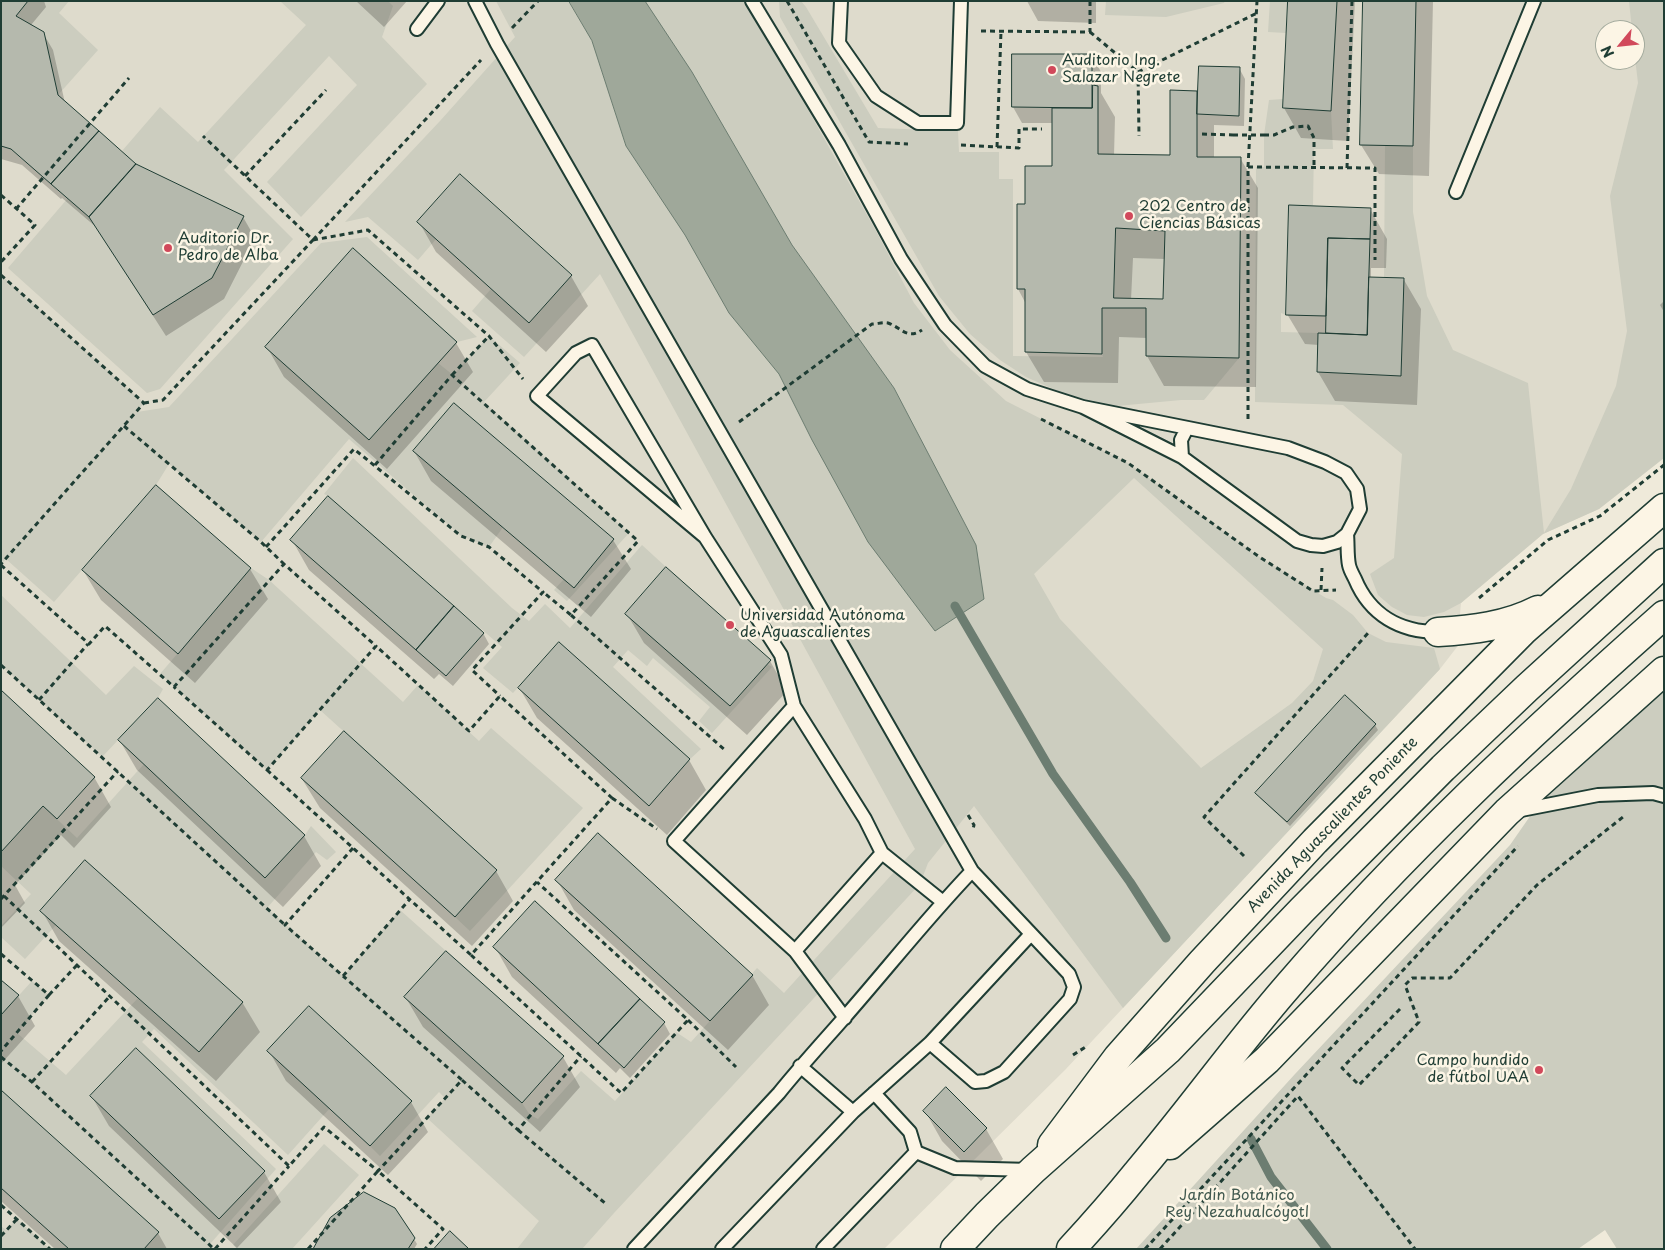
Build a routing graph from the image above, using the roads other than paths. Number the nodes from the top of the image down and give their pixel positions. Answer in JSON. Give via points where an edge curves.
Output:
{"nodes":[{"id":1,"x":438,"y":1,"type":"edge"},
{"id":2,"x":475,"y":1,"type":"edge"},
{"id":3,"x":752,"y":1,"type":"edge"},
{"id":4,"x":841,"y":1,"type":"edge"},
{"id":5,"x":961,"y":1,"type":"edge"},
{"id":6,"x":1534,"y":1,"type":"edge"},
{"id":7,"x":417,"y":29,"type":"dead end"},
{"id":8,"x":1456,"y":192,"type":"dead end"},
{"id":9,"x":1083,"y":407,"type":"junction"},
{"id":10,"x":1187,"y":428,"type":"junction"},
{"id":11,"x":1182,"y":457,"type":"junction"},
{"id":12,"x":1664,"y":508,"type":"edge"},
{"id":13,"x":1347,"y":534,"type":"junction"},
{"id":14,"x":705,"y":537,"type":"junction"},
{"id":15,"x":1664,"y":563,"type":"edge"},
{"id":16,"x":1559,"y":598,"type":"junction"},
{"id":17,"x":1664,"y":615,"type":"edge"},
{"id":18,"x":1438,"y":632,"type":"joint"},
{"id":19,"x":1664,"y":671,"type":"edge"},
{"id":20,"x":794,"y":706,"type":"junction"},
{"id":21,"x":1664,"y":796,"type":"edge"},
{"id":22,"x":1507,"y":812,"type":"junction"},
{"id":23,"x":882,"y":853,"type":"junction"},
{"id":24,"x":972,"y":871,"type":"junction"},
{"id":25,"x":942,"y":902,"type":"junction"},
{"id":26,"x":1030,"y":934,"type":"junction"},
{"id":27,"x":796,"y":951,"type":"junction"},
{"id":28,"x":844,"y":1018,"type":"junction"},
{"id":29,"x":930,"y":1043,"type":"junction"},
{"id":30,"x":800,"y":1066,"type":"junction"},
{"id":31,"x":874,"y":1093,"type":"junction"},
{"id":32,"x":853,"y":1112,"type":"junction"},
{"id":33,"x":916,"y":1152,"type":"junction"},
{"id":34,"x":1033,"y":1170,"type":"junction"},
{"id":35,"x":1138,"y":1172,"type":"junction"},
{"id":36,"x":634,"y":1249,"type":"edge"},
{"id":37,"x":722,"y":1249,"type":"edge"},
{"id":38,"x":823,"y":1249,"type":"edge"},
{"id":39,"x":955,"y":1249,"type":"edge"},
{"id":40,"x":1071,"y":1249,"type":"edge"}],
"edges":[{"from":1,"to":7,"type":"lane"},
{"from":2,"to":24,"type":"lane"},
{"from":3,"to":9,"type":"lane","via":[[839,145],[901,259],[945,325],[985,366],[1026,389]]},
{"from":4,"to":5,"type":"lane","via":[[839,43],[876,96],[918,123],[958,123]]},
{"from":6,"to":8,"type":"lane"},
{"from":9,"to":10,"type":"lane"},
{"from":9,"to":11,"type":"lane"},
{"from":10,"to":11,"type":"lane","via":[[1181,440]]},
{"from":10,"to":13,"type":"lane","via":[[1288,448],[1346,473],[1357,489],[1360,509]]},
{"from":11,"to":13,"type":"lane","via":[[1297,540],[1323,546],[1337,542]]},
{"from":12,"to":16,"type":"main road","name":"Avenida Aguascalientes Poniente"},
{"from":13,"to":18,"type":"lane","via":[[1349,566],[1361,594],[1383,616],[1402,627]]},
{"from":14,"to":14,"type":"lane","via":[[592,345],[576,353],[537,396]]},
{"from":14,"to":20,"type":"lane","via":[[781,655]]},
{"from":15,"to":34,"type":"main road","name":"Avenida Aguascalientes Poniente","via":[[1443,768],[1168,1050]]},
{"from":16,"to":18,"type":"main road","via":[[1506,622]]},
{"from":16,"to":34,"type":"main road","name":"Avenida Aguascalientes Poniente","via":[[1315,841],[1202,962],[1118,1057]]},
{"from":17,"to":35,"type":"main road","via":[[1555,712],[1388,876],[1288,986]]},
{"from":19,"to":22,"type":"main road"},
{"from":20,"to":23,"type":"lane","via":[[865,819]]},
{"from":20,"to":27,"type":"lane","via":[[674,841]]},
{"from":21,"to":22,"type":"lane","via":[[1653,793],[1598,795]]},
{"from":22,"to":35,"type":"main road","via":[[1267,1060]]},
{"from":23,"to":25,"type":"lane"},
{"from":23,"to":27,"type":"lane"},
{"from":24,"to":25,"type":"lane"},
{"from":24,"to":26,"type":"lane"},
{"from":25,"to":28,"type":"lane"},
{"from":26,"to":29,"type":"lane"},
{"from":26,"to":29,"type":"lane","via":[[1069,974],[1074,987],[1070,999],[1004,1072],[986,1081],[975,1082]]},
{"from":27,"to":28,"type":"lane"},
{"from":28,"to":30,"type":"lane"},
{"from":29,"to":31,"type":"lane"},
{"from":30,"to":32,"type":"lane"},
{"from":30,"to":36,"type":"lane","via":[[779,1094]]},
{"from":31,"to":32,"type":"lane"},
{"from":31,"to":33,"type":"lane","via":[[910,1132]]},
{"from":32,"to":37,"type":"lane"},
{"from":33,"to":34,"type":"lane","via":[[955,1168]]},
{"from":33,"to":38,"type":"lane"},
{"from":34,"to":39,"type":"main road","name":"Avenida Aguascalientes Poniente"},
{"from":35,"to":40,"type":"main road"}]}
